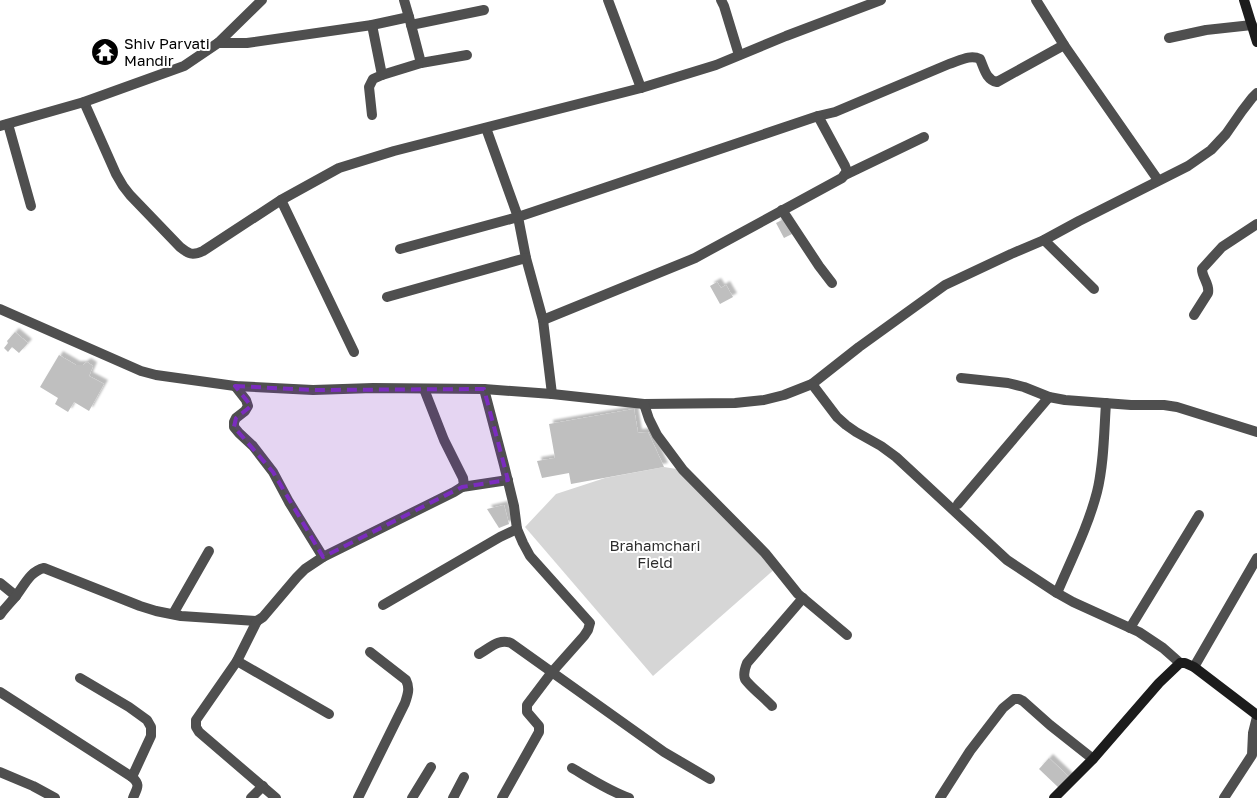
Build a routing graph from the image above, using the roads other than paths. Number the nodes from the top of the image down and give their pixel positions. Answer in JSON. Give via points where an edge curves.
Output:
{"nodes":[{"id":1,"x":262,"y":0,"type":"edge"},
{"id":2,"x":404,"y":0,"type":"edge"},
{"id":3,"x":608,"y":0,"type":"edge"},
{"id":4,"x":721,"y":0,"type":"edge"},
{"id":5,"x":881,"y":0,"type":"edge"},
{"id":6,"x":1036,"y":0,"type":"edge"},
{"id":7,"x":1244,"y":0,"type":"edge"},
{"id":8,"x":484,"y":10,"type":"dead end"},
{"id":9,"x":410,"y":21,"type":"junction"},
{"id":10,"x":372,"y":25,"type":"junction"},
{"id":11,"x":1252,"y":25,"type":"junction"},
{"id":12,"x":1169,"y":38,"type":"dead end"},
{"id":13,"x":1257,"y":42,"type":"edge"},
{"id":14,"x":218,"y":43,"type":"junction"},
{"id":15,"x":1064,"y":45,"type":"junction"},
{"id":16,"x":467,"y":55,"type":"dead end"},
{"id":17,"x":739,"y":55,"type":"junction"},
{"id":18,"x":421,"y":63,"type":"junction"},
{"id":19,"x":382,"y":75,"type":"junction"},
{"id":20,"x":641,"y":88,"type":"junction"},
{"id":21,"x":1257,"y":93,"type":"edge"},
{"id":22,"x":84,"y":102,"type":"junction"},
{"id":23,"x":372,"y":115,"type":"dead end"},
{"id":24,"x":818,"y":116,"type":"junction"},
{"id":25,"x":4,"y":125,"type":"edge"},
{"id":26,"x":486,"y":128,"type":"junction"},
{"id":27,"x":924,"y":138,"type":"dead end"},
{"id":28,"x":845,"y":175,"type":"junction"},
{"id":29,"x":1158,"y":180,"type":"junction"},
{"id":30,"x":281,"y":200,"type":"junction"},
{"id":31,"x":31,"y":206,"type":"dead end"},
{"id":32,"x":782,"y":210,"type":"junction"},
{"id":33,"x":518,"y":217,"type":"junction"},
{"id":34,"x":1257,"y":224,"type":"edge"},
{"id":35,"x":1044,"y":240,"type":"junction"},
{"id":36,"x":400,"y":249,"type":"dead end"},
{"id":37,"x":526,"y":258,"type":"junction"},
{"id":38,"x":832,"y":283,"type":"dead end"},
{"id":39,"x":1094,"y":289,"type":"dead end"},
{"id":40,"x":387,"y":297,"type":"dead end"},
{"id":41,"x":0,"y":309,"type":"edge"},
{"id":42,"x":1194,"y":315,"type":"dead end"},
{"id":43,"x":544,"y":320,"type":"junction"},
{"id":44,"x":354,"y":352,"type":"dead end"},
{"id":45,"x":961,"y":378,"type":"dead end"},
{"id":46,"x":812,"y":384,"type":"junction"},
{"id":47,"x":235,"y":386,"type":"junction"},
{"id":48,"x":424,"y":389,"type":"junction"},
{"id":49,"x":484,"y":389,"type":"junction"},
{"id":50,"x":552,"y":394,"type":"junction"},
{"id":51,"x":1048,"y":397,"type":"junction"},
{"id":52,"x":1106,"y":403,"type":"junction"},
{"id":53,"x":644,"y":404,"type":"junction"},
{"id":54,"x":1257,"y":432,"type":"edge"},
{"id":55,"x":508,"y":480,"type":"junction"},
{"id":56,"x":462,"y":487,"type":"junction"},
{"id":57,"x":958,"y":504,"type":"dead end"},
{"id":58,"x":1199,"y":515,"type":"dead end"},
{"id":59,"x":517,"y":529,"type":"junction"},
{"id":60,"x":209,"y":551,"type":"dead end"},
{"id":61,"x":323,"y":557,"type":"junction"},
{"id":62,"x":1257,"y":558,"type":"edge"},
{"id":63,"x":0,"y":583,"type":"edge"},
{"id":64,"x":1057,"y":593,"type":"junction"},
{"id":65,"x":16,"y":596,"type":"junction"},
{"id":66,"x":804,"y":598,"type":"junction"},
{"id":67,"x":383,"y":605,"type":"dead end"},
{"id":68,"x":0,"y":614,"type":"edge"},
{"id":69,"x":173,"y":614,"type":"junction"},
{"id":70,"x":257,"y":621,"type":"junction"},
{"id":71,"x":1130,"y":628,"type":"junction"},
{"id":72,"x":847,"y":635,"type":"dead end"},
{"id":73,"x":370,"y":652,"type":"dead end"},
{"id":74,"x":479,"y":654,"type":"dead end"},
{"id":75,"x":236,"y":661,"type":"junction"},
{"id":76,"x":1180,"y":663,"type":"junction"},
{"id":77,"x":1194,"y":667,"type":"junction"},
{"id":78,"x":552,"y":672,"type":"junction"},
{"id":79,"x":80,"y":678,"type":"dead end"},
{"id":80,"x":0,"y":692,"type":"edge"},
{"id":81,"x":772,"y":706,"type":"dead end"},
{"id":82,"x":329,"y":714,"type":"dead end"},
{"id":83,"x":1257,"y":716,"type":"edge"},
{"id":84,"x":1255,"y":757,"type":"edge"},
{"id":85,"x":1093,"y":759,"type":"junction"},
{"id":86,"x":431,"y":768,"type":"dead end"},
{"id":87,"x":572,"y":768,"type":"dead end"},
{"id":88,"x":0,"y":772,"type":"edge"},
{"id":89,"x":132,"y":777,"type":"junction"},
{"id":90,"x":464,"y":777,"type":"dead end"},
{"id":91,"x":710,"y":779,"type":"dead end"},
{"id":92,"x":263,"y":786,"type":"junction"},
{"id":93,"x":55,"y":798,"type":"edge"},
{"id":94,"x":133,"y":798,"type":"edge"},
{"id":95,"x":251,"y":798,"type":"edge"},
{"id":96,"x":276,"y":798,"type":"edge"},
{"id":97,"x":358,"y":798,"type":"edge"},
{"id":98,"x":412,"y":798,"type":"edge"},
{"id":99,"x":453,"y":798,"type":"edge"},
{"id":100,"x":502,"y":798,"type":"edge"},
{"id":101,"x":629,"y":798,"type":"edge"},
{"id":102,"x":940,"y":798,"type":"edge"},
{"id":103,"x":1054,"y":798,"type":"edge"},
{"id":104,"x":1224,"y":798,"type":"edge"}],
"edges":[{"from":1,"to":14,"type":"street"},
{"from":2,"to":9,"type":"street"},
{"from":3,"to":20,"type":"street"},
{"from":4,"to":17,"type":"street"},
{"from":5,"to":17,"type":"street"},
{"from":6,"to":15,"type":"street"},
{"from":7,"to":11,"type":"street"},
{"from":8,"to":9,"type":"street"},
{"from":9,"to":10,"type":"street"},
{"from":9,"to":18,"type":"street"},
{"from":10,"to":14,"type":"street","via":[[247,43]]},
{"from":10,"to":19,"type":"street"},
{"from":11,"to":12,"type":"street"},
{"from":11,"to":13,"type":"street"},
{"from":14,"to":22,"type":"street","via":[[184,66]]},
{"from":15,"to":24,"type":"street","via":[[997,82],[989,79],[980,59],[968,57],[842,110]]},
{"from":15,"to":29,"type":"street"},
{"from":16,"to":18,"type":"street"},
{"from":17,"to":20,"type":"street"},
{"from":18,"to":19,"type":"street"},
{"from":19,"to":23,"type":"street","via":[[373,79],[369,87]]},
{"from":20,"to":26,"type":"street"},
{"from":21,"to":29,"type":"street","via":[[1211,150],[1188,166]]},
{"from":22,"to":25,"type":"street"},
{"from":22,"to":30,"type":"street","via":[[123,186],[188,253],[203,251]]},
{"from":24,"to":28,"type":"street","via":[[845,166]]},
{"from":24,"to":33,"type":"street"},
{"from":25,"to":31,"type":"street"},
{"from":26,"to":30,"type":"street","via":[[339,168]]},
{"from":26,"to":33,"type":"street"},
{"from":27,"to":28,"type":"street"},
{"from":28,"to":32,"type":"street"},
{"from":29,"to":35,"type":"street"},
{"from":30,"to":44,"type":"street"},
{"from":32,"to":38,"type":"street"},
{"from":32,"to":43,"type":"street","via":[[695,258]]},
{"from":33,"to":36,"type":"street"},
{"from":33,"to":37,"type":"street"},
{"from":34,"to":42,"type":"street","via":[[1222,247],[1202,269],[1209,289]]},
{"from":35,"to":39,"type":"street"},
{"from":35,"to":46,"type":"street","via":[[945,285]]},
{"from":37,"to":40,"type":"street"},
{"from":37,"to":43,"type":"street"},
{"from":41,"to":47,"type":"street","via":[[141,371]]},
{"from":43,"to":50,"type":"street"},
{"from":45,"to":51,"type":"street","via":[[1008,383]]},
{"from":46,"to":53,"type":"street","via":[[784,396],[764,400]]},
{"from":46,"to":64,"type":"street","via":[[846,425],[896,457],[1008,560]]},
{"from":47,"to":48,"type":"street","via":[[313,390]]},
{"from":47,"to":61,"type":"street","via":[[248,406],[236,418],[234,427],[273,472]]},
{"from":48,"to":49,"type":"street"},
{"from":48,"to":56,"type":"street","via":[[465,482]]},
{"from":49,"to":50,"type":"street"},
{"from":49,"to":55,"type":"street"},
{"from":50,"to":53,"type":"street"},
{"from":51,"to":52,"type":"street"},
{"from":51,"to":57,"type":"street"},
{"from":52,"to":54,"type":"street","via":[[1177,407]]},
{"from":52,"to":64,"type":"street","via":[[1097,491],[1088,521]]},
{"from":53,"to":66,"type":"street","via":[[657,434],[683,470],[765,553]]},
{"from":55,"to":56,"type":"street"},
{"from":55,"to":59,"type":"street"},
{"from":56,"to":61,"type":"street"},
{"from":58,"to":71,"type":"street"},
{"from":59,"to":67,"type":"street"},
{"from":59,"to":78,"type":"street","via":[[530,556],[590,623],[584,636]]},
{"from":60,"to":69,"type":"street"},
{"from":61,"to":70,"type":"street","via":[[297,576]]},
{"from":62,"to":77,"type":"street"},
{"from":63,"to":65,"type":"street"},
{"from":64,"to":71,"type":"street"},
{"from":65,"to":68,"type":"street"},
{"from":65,"to":69,"type":"street","via":[[36,572],[44,568],[140,606]]},
{"from":66,"to":72,"type":"street"},
{"from":66,"to":81,"type":"street","via":[[745,668],[746,680]]},
{"from":69,"to":70,"type":"street"},
{"from":70,"to":75,"type":"street"},
{"from":71,"to":76,"type":"street"},
{"from":73,"to":97,"type":"street","via":[[406,680],[409,692]]},
{"from":74,"to":78,"type":"street","via":[[500,641],[506,641]]},
{"from":75,"to":82,"type":"street"},
{"from":75,"to":92,"type":"street","via":[[196,720],[196,727]]},
{"from":76,"to":77,"type":"street"},
{"from":76,"to":85,"type":"street"},
{"from":77,"to":83,"type":"street"},
{"from":78,"to":91,"type":"street","via":[[664,752]]},
{"from":78,"to":100,"type":"street","via":[[527,705],[526,712],[539,726],[539,732]]},
{"from":79,"to":89,"type":"street","via":[[130,707],[151,727],[151,736]]},
{"from":80,"to":89,"type":"street"},
{"from":83,"to":84,"type":"street"},
{"from":84,"to":104,"type":"street"},
{"from":85,"to":102,"type":"street","via":[[1023,701],[1014,699],[1003,708],[970,751]]},
{"from":85,"to":103,"type":"street"},
{"from":86,"to":98,"type":"street"},
{"from":87,"to":101,"type":"street"},
{"from":88,"to":93,"type":"street"},
{"from":89,"to":94,"type":"street","via":[[138,784]]},
{"from":90,"to":99,"type":"street"},
{"from":92,"to":95,"type":"street"},
{"from":92,"to":96,"type":"street"}]}
